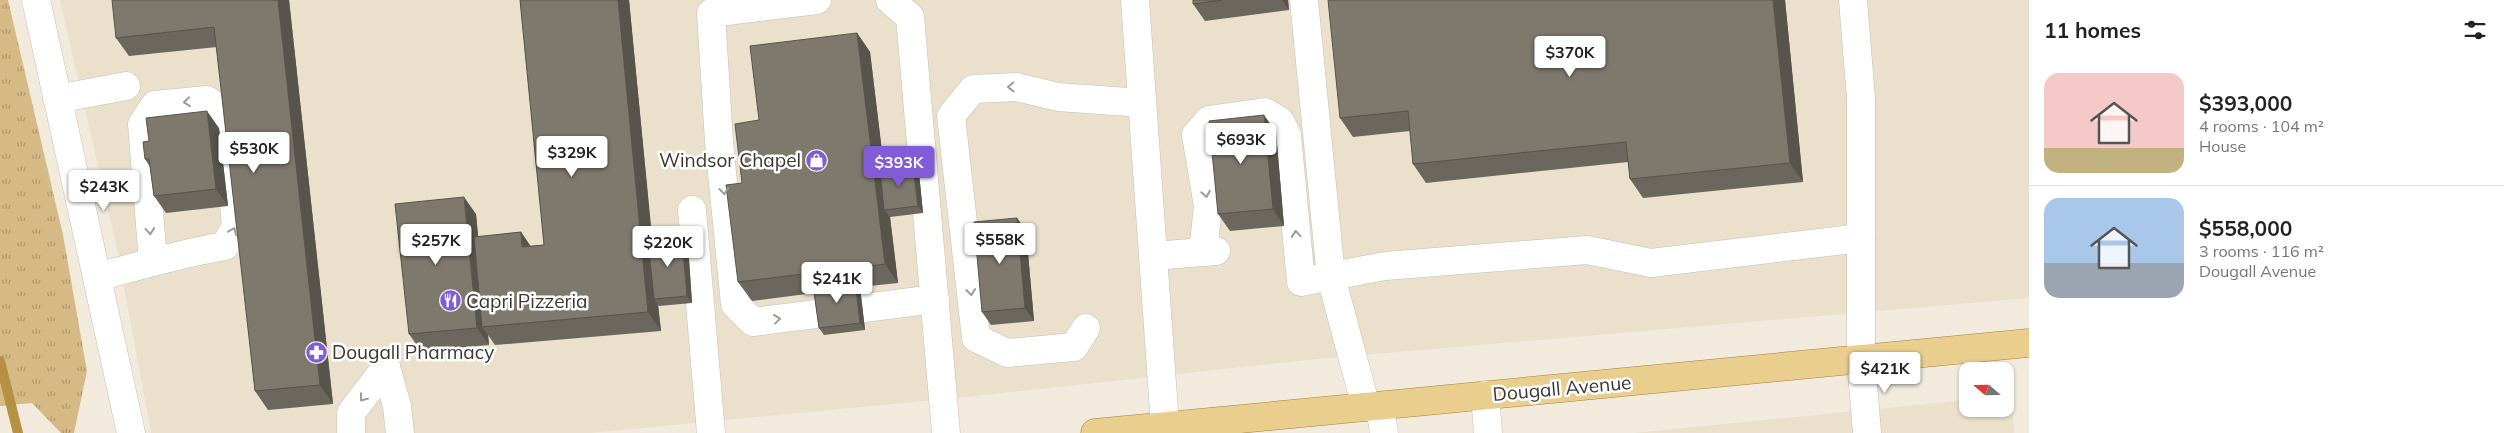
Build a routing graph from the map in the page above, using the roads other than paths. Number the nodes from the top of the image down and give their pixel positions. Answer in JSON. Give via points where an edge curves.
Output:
{"nodes":[{"id":1,"x":36,"y":0,"type":"edge"},
{"id":2,"x":817,"y":0,"type":"edge"},
{"id":3,"x":890,"y":0,"type":"edge"},
{"id":4,"x":1136,"y":0,"type":"edge"},
{"id":5,"x":1304,"y":0,"type":"edge"},
{"id":6,"x":1853,"y":0,"type":"edge"},
{"id":7,"x":126,"y":86,"type":"dead end"},
{"id":8,"x":57,"y":99,"type":"junction"},
{"id":9,"x":1142,"y":103,"type":"junction"},
{"id":10,"x":692,"y":210,"type":"dead end"},
{"id":11,"x":1861,"y":238,"type":"junction"},
{"id":12,"x":1153,"y":256,"type":"junction"},
{"id":13,"x":153,"y":262,"type":"junction"},
{"id":14,"x":97,"y":277,"type":"junction"},
{"id":15,"x":1331,"y":277,"type":"junction"},
{"id":16,"x":935,"y":299,"type":"junction"},
{"id":17,"x":1086,"y":328,"type":"dead end"},
{"id":18,"x":2029,"y":342,"type":"edge"},
{"id":19,"x":1861,"y":359,"type":"junction"},
{"id":20,"x":1485,"y":395,"type":"junction"},
{"id":21,"x":1374,"y":406,"type":"junction"},
{"id":22,"x":1181,"y":428,"type":"edge"},
{"id":23,"x":131,"y":433,"type":"edge"},
{"id":24,"x":351,"y":433,"type":"edge"},
{"id":25,"x":400,"y":433,"type":"edge"},
{"id":26,"x":711,"y":433,"type":"edge"},
{"id":27,"x":946,"y":433,"type":"edge"},
{"id":28,"x":1096,"y":433,"type":"edge"},
{"id":29,"x":1384,"y":433,"type":"edge"},
{"id":30,"x":1488,"y":433,"type":"edge"},
{"id":31,"x":1867,"y":433,"type":"edge"}],
"edges":[{"from":1,"to":8,"type":"street"},
{"from":2,"to":16,"type":"street","one_way":true,"via":[[711,13],[719,142],[735,304],[753,322]]},
{"from":3,"to":16,"type":"street","via":[[910,17]]},
{"from":4,"to":9,"type":"street"},
{"from":5,"to":15,"type":"street"},
{"from":6,"to":11,"type":"street","via":[[1861,99]]},
{"from":7,"to":8,"type":"street"},
{"from":8,"to":14,"type":"street"},
{"from":9,"to":12,"type":"street"},
{"from":9,"to":17,"type":"street","one_way":true,"via":[[1058,97],[1017,86],[973,89],[951,116],[976,338],[1007,353],[1074,347]]},
{"from":10,"to":26,"type":"street"},
{"from":11,"to":15,"type":"street","via":[[1651,262],[1587,250],[1385,266]]},
{"from":11,"to":19,"type":"street"},
{"from":15,"to":12,"type":"street","one_way":true,"via":[[1301,282],[1287,135],[1280,121],[1265,112],[1209,120],[1196,136],[1208,206],[1210,252]]},
{"from":12,"to":22,"type":"street"},
{"from":13,"to":13,"type":"street","one_way":true,"via":[[225,246],[236,226],[226,114],[207,100],[155,105],[142,124]]},
{"from":13,"to":14,"type":"street"},
{"from":14,"to":23,"type":"street"},
{"from":15,"to":21,"type":"street"},
{"from":16,"to":27,"type":"street"},
{"from":18,"to":19,"type":"main road","name":"Dougall Avenue"},
{"from":19,"to":20,"type":"main road","name":"Dougall Avenue"},
{"from":19,"to":31,"type":"street"},
{"from":20,"to":21,"type":"main road","name":"Dougall Avenue"},
{"from":20,"to":30,"type":"street"},
{"from":21,"to":22,"type":"main road","name":"Dougall Avenue"},
{"from":21,"to":29,"type":"street"},
{"from":22,"to":28,"type":"main road","name":"Dougall Avenue"},
{"from":25,"to":24,"type":"street","one_way":true,"via":[[397,406],[386,367],[351,413]]}]}
